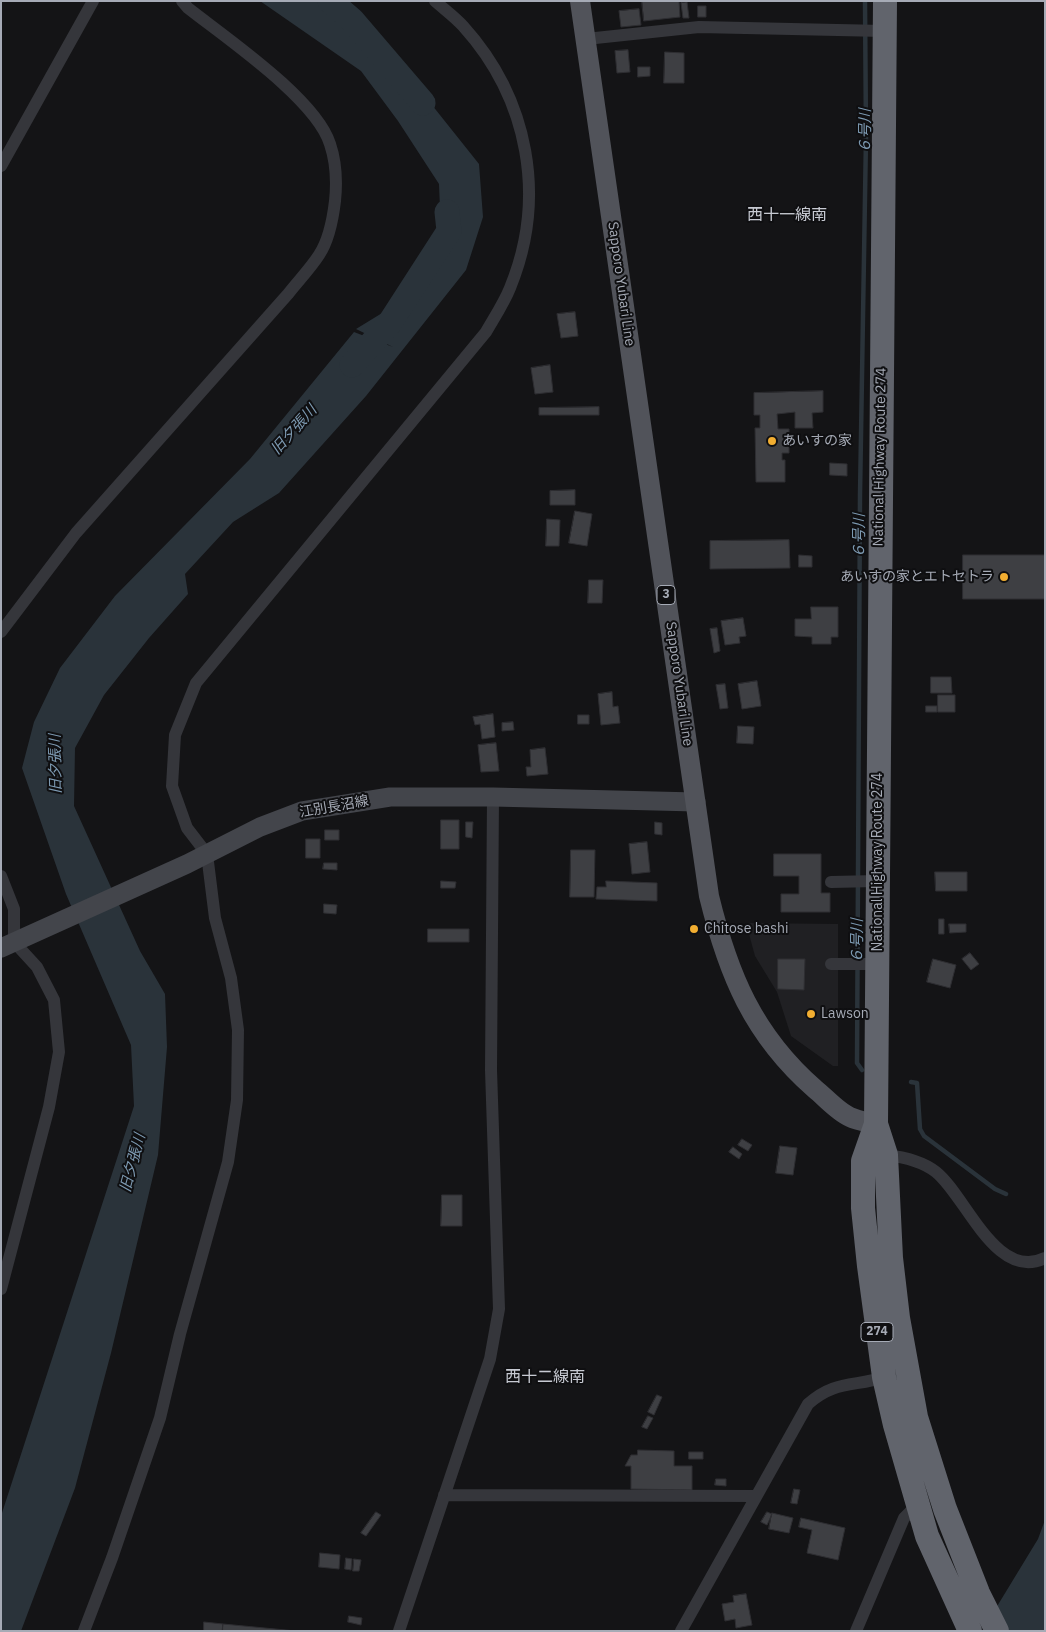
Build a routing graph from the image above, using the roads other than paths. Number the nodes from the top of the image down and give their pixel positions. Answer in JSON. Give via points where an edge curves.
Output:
{"nodes":[{"id":1,"x":93,"y":1,"type":"edge"},
{"id":2,"x":182,"y":1,"type":"edge"},
{"id":3,"x":435,"y":1,"type":"edge"},
{"id":4,"x":580,"y":1,"type":"edge"},
{"id":5,"x":885,"y":1,"type":"edge"},
{"id":6,"x":879,"y":31,"type":"junction"},
{"id":7,"x":586,"y":39,"type":"junction"},
{"id":8,"x":1,"y":166,"type":"edge"},
{"id":9,"x":1,"y":632,"type":"edge"},
{"id":10,"x":493,"y":797,"type":"junction"},
{"id":11,"x":696,"y":802,"type":"junction"},
{"id":12,"x":207,"y":854,"type":"junction"},
{"id":13,"x":1,"y":876,"type":"edge"},
{"id":14,"x":873,"y":881,"type":"junction"},
{"id":15,"x":831,"y":882,"type":"dead end"},
{"id":16,"x":8,"y":945,"type":"edge"},
{"id":17,"x":831,"y":964,"type":"dead end"},
{"id":18,"x":873,"y":964,"type":"junction"},
{"id":19,"x":876,"y":1124,"type":"junction"},
{"id":20,"x":886,"y":1155,"type":"junction"},
{"id":21,"x":1045,"y":1258,"type":"edge"},
{"id":22,"x":1,"y":1289,"type":"edge"},
{"id":23,"x":907,"y":1368,"type":"junction"},
{"id":24,"x":884,"y":1377,"type":"junction"},
{"id":25,"x":444,"y":1496,"type":"junction"},
{"id":26,"x":756,"y":1496,"type":"junction"},
{"id":27,"x":943,"y":1503,"type":"junction"},
{"id":28,"x":918,"y":1507,"type":"junction"},
{"id":29,"x":84,"y":1631,"type":"edge"},
{"id":30,"x":400,"y":1631,"type":"edge"},
{"id":31,"x":681,"y":1631,"type":"edge"},
{"id":32,"x":856,"y":1631,"type":"edge"},
{"id":33,"x":970,"y":1631,"type":"edge"},
{"id":34,"x":998,"y":1631,"type":"edge"}],
"edges":[{"from":1,"to":8,"type":"street"},
{"from":2,"to":9,"type":"street","via":[[282,83],[313,115],[330,143],[337,181],[326,241],[320,254],[288,294],[76,533]]},
{"from":3,"to":12,"type":"street","via":[[463,26],[490,62],[511,99],[524,140],[531,194],[525,242],[510,289],[486,332],[196,683],[175,736],[172,786],[187,828]]},
{"from":4,"to":7,"type":"main road","name":"Sapporo Yubari Line","number":"3"},
{"from":5,"to":6,"type":"highway","name":"National Highway Route 274","number":"274"},
{"from":6,"to":7,"type":"street","via":[[699,27]]},
{"from":6,"to":14,"type":"highway","name":"National Highway Route 274","number":"274"},
{"from":7,"to":11,"type":"main road","name":"Sapporo Yubari Line","number":"3"},
{"from":10,"to":11,"type":"main road","name":"江別長沼線"},
{"from":10,"to":12,"type":"main road","name":"江別長沼線","via":[[390,797],[302,811],[260,827]]},
{"from":10,"to":25,"type":"street","via":[[491,1070],[499,1309],[490,1359]]},
{"from":11,"to":19,"type":"main road","name":"Sapporo Yubari Line","number":"3","via":[[709,896],[717,929],[747,1006],[785,1062],[849,1117]]},
{"from":12,"to":16,"type":"main road","name":"江別長沼線"},
{"from":12,"to":29,"type":"street","via":[[215,918],[231,978],[238,1030],[237,1100],[228,1162],[160,1418]]},
{"from":13,"to":16,"type":"street","via":[[14,909]]},
{"from":14,"to":15,"type":"street"},
{"from":14,"to":18,"type":"highway","name":"National Highway Route 274","number":"274"},
{"from":16,"to":22,"type":"street","via":[[37,967],[54,1000],[59,1052],[49,1107]]},
{"from":17,"to":18,"type":"street"},
{"from":18,"to":19,"type":"highway","name":"National Highway Route 274","number":"274"},
{"from":19,"to":20,"type":"highway","name":"National Highway Route 274","number":"274"},
{"from":19,"to":24,"type":"highway","name":"National Highway Route 274","number":"274","via":[[863,1161],[863,1208]]},
{"from":20,"to":21,"type":"street","via":[[910,1158],[935,1171],[989,1240],[1010,1258],[1030,1262]]},
{"from":20,"to":23,"type":"highway","name":"National Highway Route 274","number":"274","via":[[891,1258]]},
{"from":23,"to":24,"type":"street"},
{"from":23,"to":27,"type":"highway","name":"National Highway Route 274","number":"274","via":[[916,1416]]},
{"from":24,"to":26,"type":"street","via":[[841,1385],[822,1392],[808,1404]]},
{"from":24,"to":28,"type":"highway","name":"National Highway Route 274","number":"274"},
{"from":25,"to":26,"type":"street"},
{"from":25,"to":30,"type":"street"},
{"from":26,"to":31,"type":"street"},
{"from":27,"to":28,"type":"street"},
{"from":27,"to":34,"type":"highway","name":"National Highway Route 274","number":"274","via":[[978,1592]]},
{"from":28,"to":32,"type":"street","via":[[904,1518]]},
{"from":28,"to":33,"type":"highway","name":"National Highway Route 274","number":"274","via":[[927,1536]]}]}
